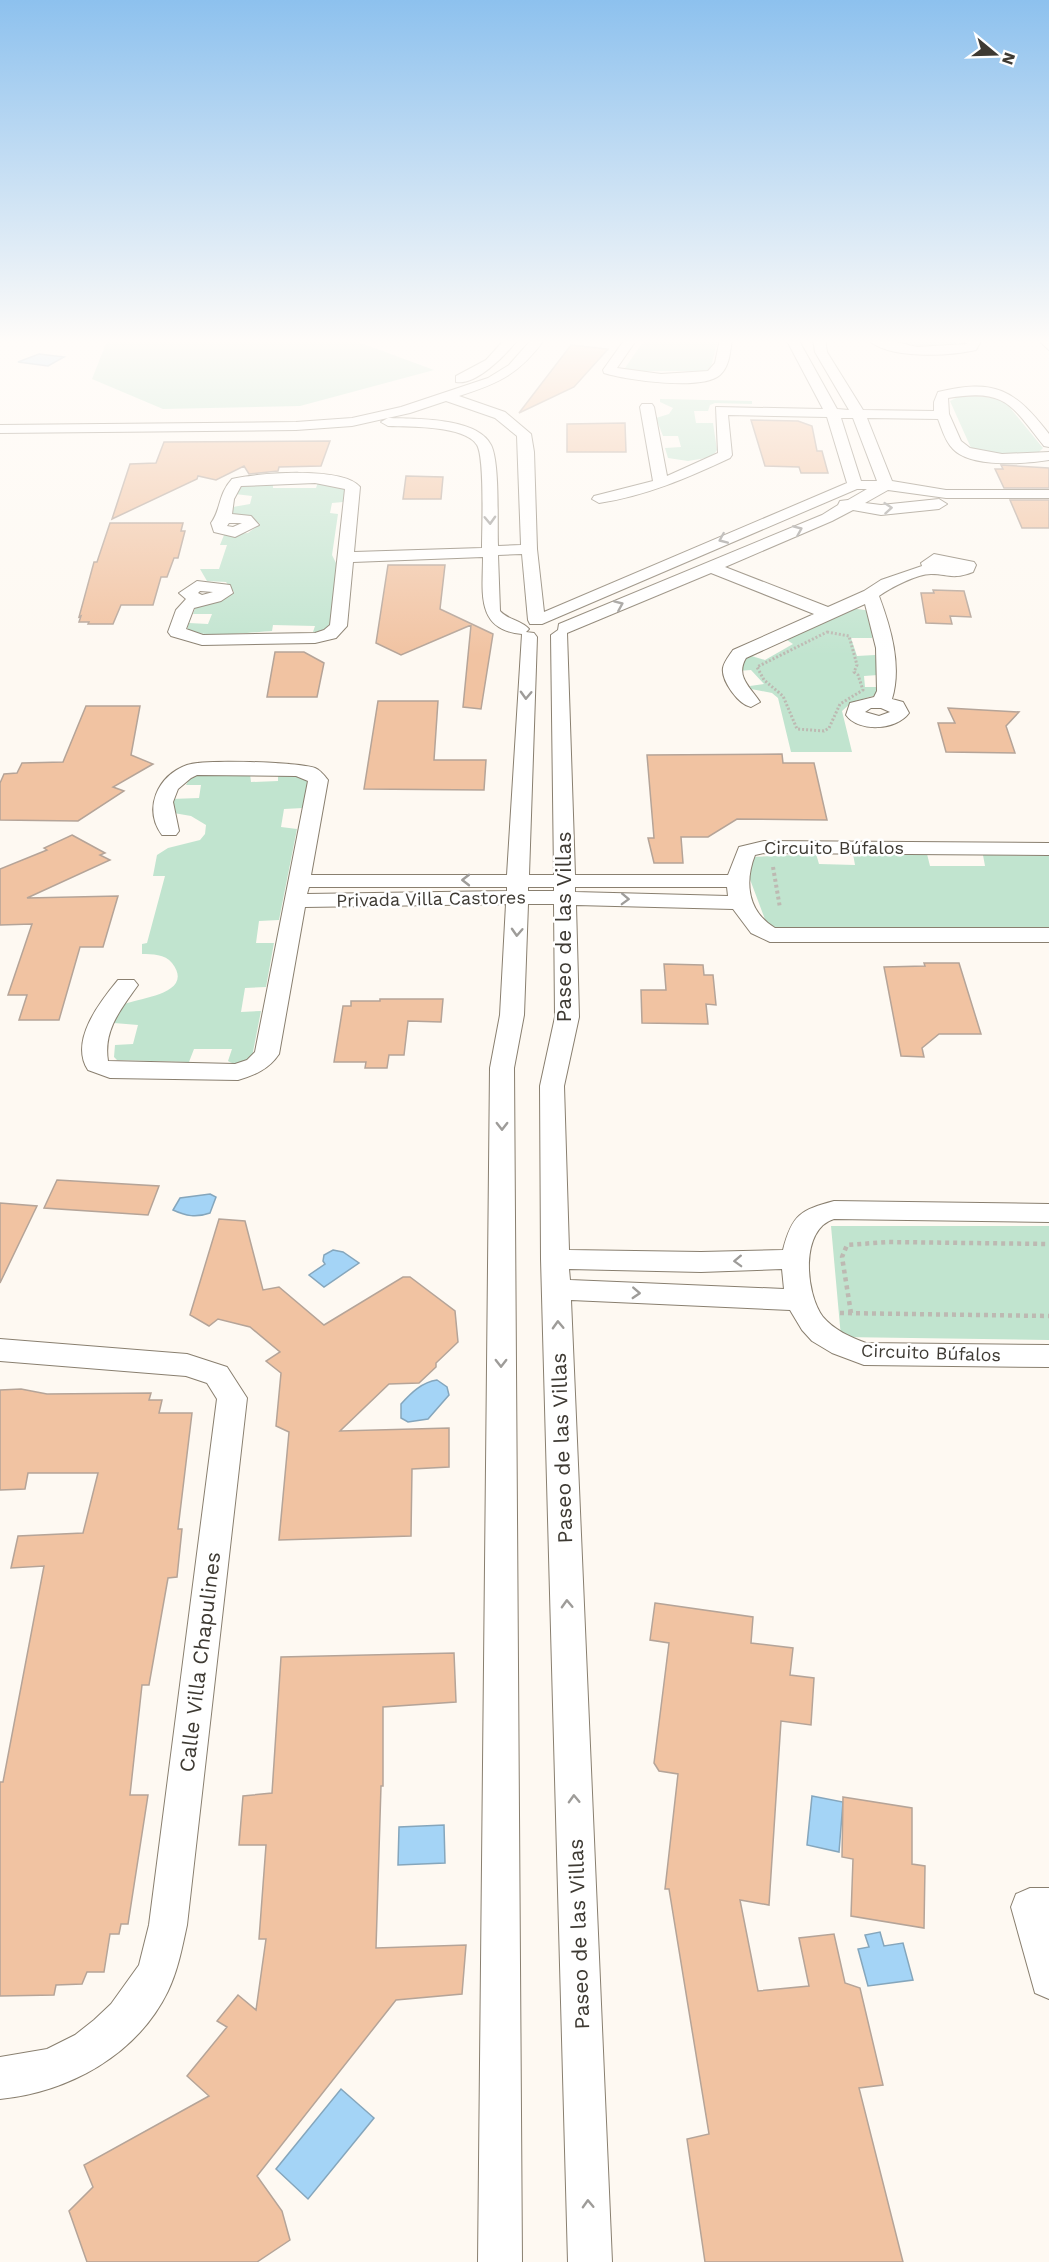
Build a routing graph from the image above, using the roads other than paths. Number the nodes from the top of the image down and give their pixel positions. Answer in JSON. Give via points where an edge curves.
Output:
{"nodes":[{"id":1,"x":484,"y":445,"type":"edge"},
{"id":2,"x":525,"y":445,"type":"edge"},
{"id":3,"x":654,"y":445,"type":"edge"},
{"id":4,"x":725,"y":445,"type":"edge"},
{"id":5,"x":842,"y":445,"type":"edge"},
{"id":6,"x":870,"y":445,"type":"edge"},
{"id":7,"x":957,"y":445,"type":"edge"},
{"id":8,"x":1049,"y":456,"type":"edge"},
{"id":9,"x":657,"y":459,"type":"junction"},
{"id":10,"x":707,"y":463,"type":"junction"},
{"id":11,"x":488,"y":466,"type":"junction"},
{"id":12,"x":528,"y":466,"type":"junction"},
{"id":13,"x":661,"y":483,"type":"junction"},
{"id":14,"x":855,"y":485,"type":"junction"},
{"id":15,"x":886,"y":485,"type":"junction"},
{"id":16,"x":1049,"y":494,"type":"edge"},
{"id":17,"x":832,"y":496,"type":"junction"},
{"id":18,"x":598,"y":499,"type":"dead end"},
{"id":19,"x":1049,"y":503,"type":"edge"},
{"id":20,"x":849,"y":506,"type":"junction"},
{"id":21,"x":799,"y":507,"type":"junction"},
{"id":22,"x":225,"y":518,"type":"dead end"},
{"id":23,"x":827,"y":518,"type":"junction"},
{"id":24,"x":529,"y":549,"type":"junction"},
{"id":25,"x":490,"y":550,"type":"junction"},
{"id":26,"x":347,"y":552,"type":"junction"},
{"id":27,"x":711,"y":567,"type":"junction"},
{"id":28,"x":931,"y":568,"type":"dead end"},
{"id":29,"x":694,"y":574,"type":"junction"},
{"id":30,"x":533,"y":583,"type":"junction"},
{"id":31,"x":596,"y":594,"type":"junction"},
{"id":32,"x":779,"y":594,"type":"junction"},
{"id":33,"x":870,"y":596,"type":"junction"},
{"id":34,"x":197,"y":599,"type":"dead end"},
{"id":35,"x":762,"y":601,"type":"junction"},
{"id":36,"x":830,"y":614,"type":"junction"},
{"id":37,"x":813,"y":621,"type":"junction"},
{"id":38,"x":542,"y":628,"type":"junction"},
{"id":39,"x":752,"y":702,"type":"dead end"},
{"id":40,"x":882,"y":702,"type":"dead end"},
{"id":41,"x":169,"y":831,"type":"dead end"},
{"id":42,"x":1049,"y":849,"type":"edge"},
{"id":43,"x":519,"y":888,"type":"junction"},
{"id":44,"x":566,"y":889,"type":"junction"},
{"id":45,"x":298,"y":891,"type":"junction"},
{"id":46,"x":739,"y":892,"type":"junction"},
{"id":47,"x":1049,"y":935,"type":"edge"},
{"id":48,"x":126,"y":985,"type":"dead end"},
{"id":49,"x":1049,"y":1213,"type":"edge"},
{"id":50,"x":555,"y":1259,"type":"junction"},
{"id":51,"x":796,"y":1259,"type":"junction"},
{"id":52,"x":701,"y":1262,"type":"junction"},
{"id":53,"x":556,"y":1289,"type":"junction"},
{"id":54,"x":704,"y":1296,"type":"junction"},
{"id":55,"x":800,"y":1300,"type":"junction"},
{"id":56,"x":0,"y":1350,"type":"edge"},
{"id":57,"x":1049,"y":1356,"type":"edge"},
{"id":58,"x":1049,"y":1907,"type":"edge"},
{"id":59,"x":1049,"y":1979,"type":"edge"},
{"id":60,"x":0,"y":2078,"type":"edge"},
{"id":61,"x":500,"y":2262,"type":"edge"},
{"id":62,"x":590,"y":2262,"type":"edge"}],
"edges":[{"from":1,"to":11,"type":"street"},
{"from":2,"to":12,"type":"street","name":"Paseo de las Villas"},
{"from":3,"to":9,"type":"street"},
{"from":4,"to":10,"type":"street","via":[[725,455]]},
{"from":5,"to":14,"type":"street"},
{"from":6,"to":15,"type":"street"},
{"from":7,"to":8,"type":"street","via":[[985,457]]},
{"from":9,"to":10,"type":"street"},
{"from":9,"to":13,"type":"street"},
{"from":10,"to":13,"type":"street"},
{"from":11,"to":12,"type":"street"},
{"from":11,"to":25,"type":"street","one_way":true},
{"from":12,"to":24,"type":"street","name":"Paseo de las Villas"},
{"from":13,"to":18,"type":"street"},
{"from":14,"to":15,"type":"street"},
{"from":14,"to":17,"type":"street"},
{"from":15,"to":16,"type":"street","via":[[945,494]]},
{"from":15,"to":20,"type":"street"},
{"from":17,"to":20,"type":"street"},
{"from":17,"to":21,"type":"street"},
{"from":20,"to":19,"type":"street","one_way":true,"via":[[881,510],[944,503]]},
{"from":20,"to":23,"type":"street"},
{"from":21,"to":23,"type":"street"},
{"from":21,"to":31,"type":"street","one_way":true},
{"from":22,"to":26,"type":"street","via":[[230,488],[237,482],[347,482],[353,487]]},
{"from":27,"to":23,"type":"street","one_way":true},
{"from":24,"to":25,"type":"street"},
{"from":24,"to":30,"type":"street","name":"Paseo de las Villas"},
{"from":25,"to":26,"type":"street","via":[[467,555]]},
{"from":25,"to":38,"type":"street","via":[[492,611],[498,619]]},
{"from":26,"to":34,"type":"street","via":[[338,626],[330,634],[202,640],[187,637],[177,632],[180,616]]},
{"from":27,"to":29,"type":"street"},
{"from":27,"to":32,"type":"street"},
{"from":28,"to":33,"type":"street","via":[[887,583]]},
{"from":29,"to":35,"type":"street"},
{"from":38,"to":29,"type":"street","one_way":true},
{"from":30,"to":31,"type":"street","via":[[557,591]]},
{"from":30,"to":38,"type":"street","name":"Paseo de las Villas"},
{"from":31,"to":38,"type":"street"},
{"from":32,"to":35,"type":"street"},
{"from":32,"to":36,"type":"street"},
{"from":33,"to":36,"type":"street"},
{"from":33,"to":40,"type":"street","via":[[880,621],[887,670]]},
{"from":35,"to":37,"type":"street"},
{"from":36,"to":37,"type":"street"},
{"from":37,"to":39,"type":"street","via":[[739,654],[730,673]]},
{"from":38,"to":43,"type":"street","name":"Paseo de las Villas","one_way":true},
{"from":38,"to":44,"type":"street","name":"Paseo de las Villas"},
{"from":41,"to":45,"type":"street","via":[[161,808],[170,785],[180,774],[194,770],[311,773],[318,780]]},
{"from":42,"to":46,"type":"street","name":"Circuito Búfalos","via":[[764,847],[746,851],[738,870]]},
{"from":43,"to":44,"type":"street","name":"Privada Villa Castores"},
{"from":43,"to":45,"type":"street","name":"Privada Villa Castores"},
{"from":43,"to":61,"type":"street","name":"Paseo de las Villas","one_way":true,"via":[[512,1015],[502,1068]]},
{"from":44,"to":46,"type":"street","name":"Privada Villa Castores"},
{"from":44,"to":50,"type":"street","name":"Paseo de las Villas","via":[[567,1017],[552,1086]]},
{"from":45,"to":48,"type":"street","via":[[267,1054],[256,1065],[238,1072],[110,1070],[97,1065],[94,1054],[103,1018]]},
{"from":46,"to":47,"type":"street","via":[[755,928],[770,935]]},
{"from":49,"to":51,"type":"street","name":"Circuito Búfalos","via":[[834,1210],[816,1215],[805,1226],[798,1238]]},
{"from":50,"to":52,"type":"street"},
{"from":50,"to":53,"type":"street","name":"Paseo de las Villas"},
{"from":51,"to":52,"type":"street","one_way":true},
{"from":51,"to":55,"type":"street","name":"Circuito Búfalos"},
{"from":52,"to":54,"type":"street"},
{"from":53,"to":54,"type":"street","one_way":true},
{"from":62,"to":53,"type":"street","name":"Paseo de las Villas","one_way":true},
{"from":54,"to":55,"type":"street"},
{"from":55,"to":57,"type":"street","name":"Circuito Búfalos","via":[[811,1323],[824,1334],[864,1354]]},
{"from":56,"to":60,"type":"street","name":"Calle Villa Chapulines","via":[[187,1365],[217,1375],[232,1398],[168,1925],[153,1978],[123,2022],[87,2051],[49,2070],[21,2078]]},
{"from":58,"to":59,"type":"street","via":[[1030,1908]]}]}
